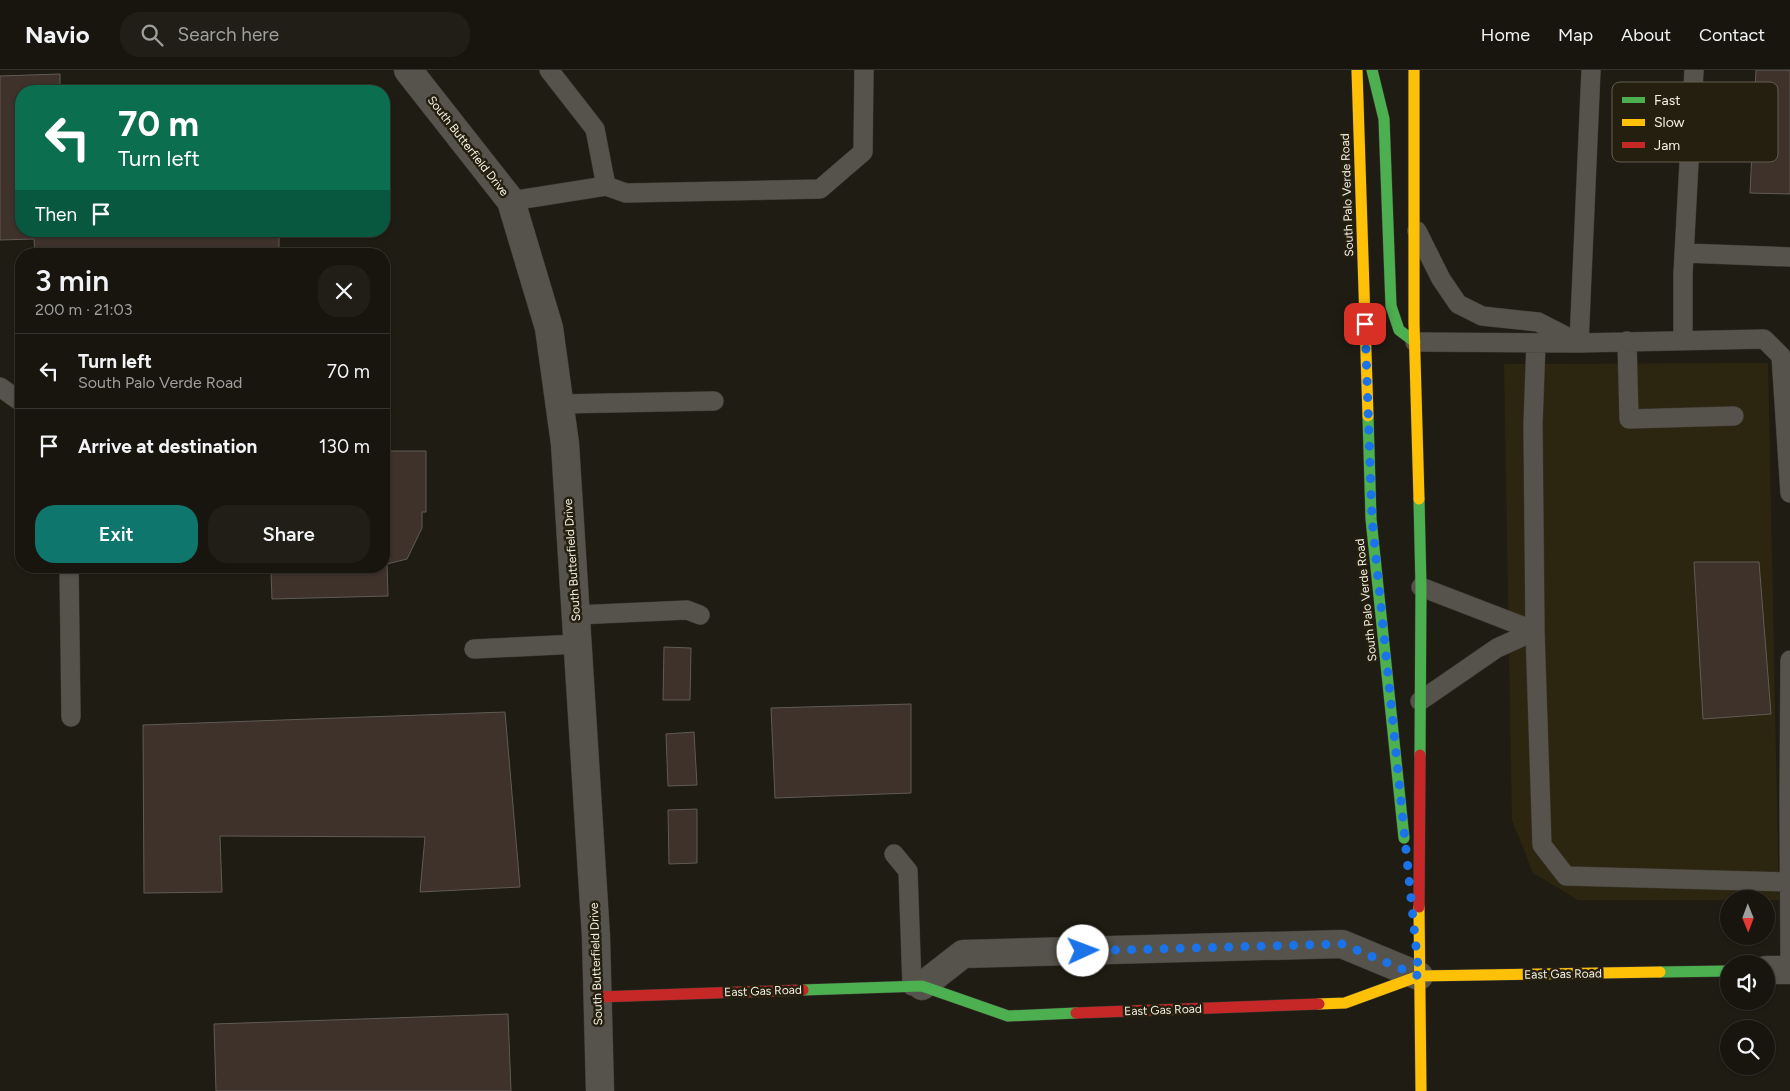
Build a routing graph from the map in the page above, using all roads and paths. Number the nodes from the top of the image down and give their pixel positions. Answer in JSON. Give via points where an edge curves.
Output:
{"nodes":[{"id":1,"x":408,"y":70,"type":"edge"},
{"id":2,"x":549,"y":70,"type":"edge"},
{"id":3,"x":864,"y":70,"type":"edge"},
{"id":4,"x":1357,"y":70,"type":"edge"},
{"id":5,"x":1372,"y":70,"type":"edge"},
{"id":6,"x":1414,"y":70,"type":"edge"},
{"id":7,"x":1591,"y":70,"type":"edge"},
{"id":8,"x":1689,"y":162,"type":"edge"},
{"id":9,"x":606,"y":186,"type":"junction"},
{"id":10,"x":511,"y":200,"type":"junction"},
{"id":11,"x":1414,"y":226,"type":"junction"},
{"id":12,"x":1685,"y":253,"type":"junction"},
{"id":13,"x":1790,"y":257,"type":"edge"},
{"id":14,"x":1683,"y":340,"type":"junction"},
{"id":15,"x":1627,"y":341,"type":"junction"},
{"id":16,"x":1415,"y":342,"type":"junction"},
{"id":17,"x":1536,"y":342,"type":"junction"},
{"id":18,"x":1579,"y":343,"type":"junction"},
{"id":19,"x":0,"y":387,"type":"edge"},
{"id":20,"x":15,"y":398,"type":"edge"},
{"id":21,"x":714,"y":402,"type":"dead end"},
{"id":22,"x":560,"y":404,"type":"junction"},
{"id":23,"x":1734,"y":416,"type":"dead end"},
{"id":24,"x":1790,"y":493,"type":"edge"},
{"id":25,"x":69,"y":573,"type":"edge"},
{"id":26,"x":1421,"y":587,"type":"junction"},
{"id":27,"x":576,"y":615,"type":"junction"},
{"id":28,"x":700,"y":615,"type":"dead end"},
{"id":29,"x":1535,"y":631,"type":"junction"},
{"id":30,"x":578,"y":644,"type":"junction"},
{"id":31,"x":474,"y":649,"type":"dead end"},
{"id":32,"x":1790,"y":660,"type":"edge"},
{"id":33,"x":1420,"y":701,"type":"junction"},
{"id":34,"x":71,"y":717,"type":"dead end"},
{"id":35,"x":1405,"y":847,"type":"dead end"},
{"id":36,"x":894,"y":854,"type":"dead end"},
{"id":37,"x":1407,"y":867,"type":"dead end"},
{"id":38,"x":1790,"y":882,"type":"edge"},
{"id":39,"x":1790,"y":956,"type":"edge"},
{"id":40,"x":1775,"y":970,"type":"edge"},
{"id":41,"x":1790,"y":970,"type":"edge"},
{"id":42,"x":1720,"y":971,"type":"edge"},
{"id":43,"x":1419,"y":976,"type":"junction"},
{"id":44,"x":917,"y":986,"type":"junction"},
{"id":45,"x":598,"y":997,"type":"junction"},
{"id":46,"x":600,"y":1091,"type":"edge"},
{"id":47,"x":1421,"y":1091,"type":"edge"}],
"edges":[{"from":1,"to":10,"type":"street","name":"South Butterfield Drive"},
{"from":2,"to":9,"type":"lane","via":[[595,129]]},
{"from":3,"to":9,"type":"lane","via":[[863,152],[820,189],[626,193]]},
{"from":4,"to":35,"type":"main road","name":"South Palo Verde Road","via":[[1372,519]]},
{"from":5,"to":16,"type":"main road","via":[[1384,119],[1391,306],[1399,330]]},
{"from":6,"to":11,"type":"main road"},
{"from":7,"to":18,"type":"lane"},
{"from":8,"to":12,"type":"lane"},
{"from":9,"to":10,"type":"lane"},
{"from":10,"to":22,"type":"street","name":"South Butterfield Drive","via":[[549,328]]},
{"from":11,"to":16,"type":"main road"},
{"from":11,"to":18,"type":"lane","via":[[1441,280],[1458,304],[1482,316],[1538,322]]},
{"from":12,"to":13,"type":"lane"},
{"from":12,"to":14,"type":"lane"},
{"from":14,"to":15,"type":"lane"},
{"from":14,"to":24,"type":"lane","via":[[1764,338],[1781,356]]},
{"from":15,"to":18,"type":"lane"},
{"from":15,"to":23,"type":"lane","via":[[1629,419]]},
{"from":16,"to":17,"type":"lane"},
{"from":16,"to":26,"type":"main road"},
{"from":17,"to":18,"type":"lane"},
{"from":17,"to":29,"type":"lane","via":[[1533,424]]},
{"from":19,"to":20,"type":"lane"},
{"from":21,"to":22,"type":"lane"},
{"from":22,"to":27,"type":"street","name":"South Butterfield Drive"},
{"from":25,"to":34,"type":"lane"},
{"from":26,"to":29,"type":"lane"},
{"from":26,"to":33,"type":"main road"},
{"from":27,"to":28,"type":"lane","via":[[686,610]]},
{"from":27,"to":30,"type":"street","name":"South Butterfield Drive"},
{"from":29,"to":33,"type":"lane","via":[[1497,648]]},
{"from":29,"to":38,"type":"lane","via":[[1542,846],[1566,876]]},
{"from":30,"to":31,"type":"lane"},
{"from":30,"to":45,"type":"street","name":"South Butterfield Drive"},
{"from":32,"to":38,"type":"lane"},
{"from":33,"to":43,"type":"main road"},
{"from":36,"to":44,"type":"lane","via":[[908,871]]},
{"from":37,"to":43,"type":"main road"},
{"from":38,"to":39,"type":"lane"},
{"from":40,"to":41,"type":"street"},
{"from":42,"to":43,"type":"main road","name":"East Gas Road"},
{"from":43,"to":44,"type":"main road","name":"East Gas Road","via":[[1345,1003],[1008,1016]]},
{"from":43,"to":44,"type":"street","via":[[1342,944],[963,954]]},
{"from":43,"to":47,"type":"main road"},
{"from":44,"to":45,"type":"main road","name":"East Gas Road"},
{"from":45,"to":46,"type":"street","name":"South Butterfield Drive"}]}
